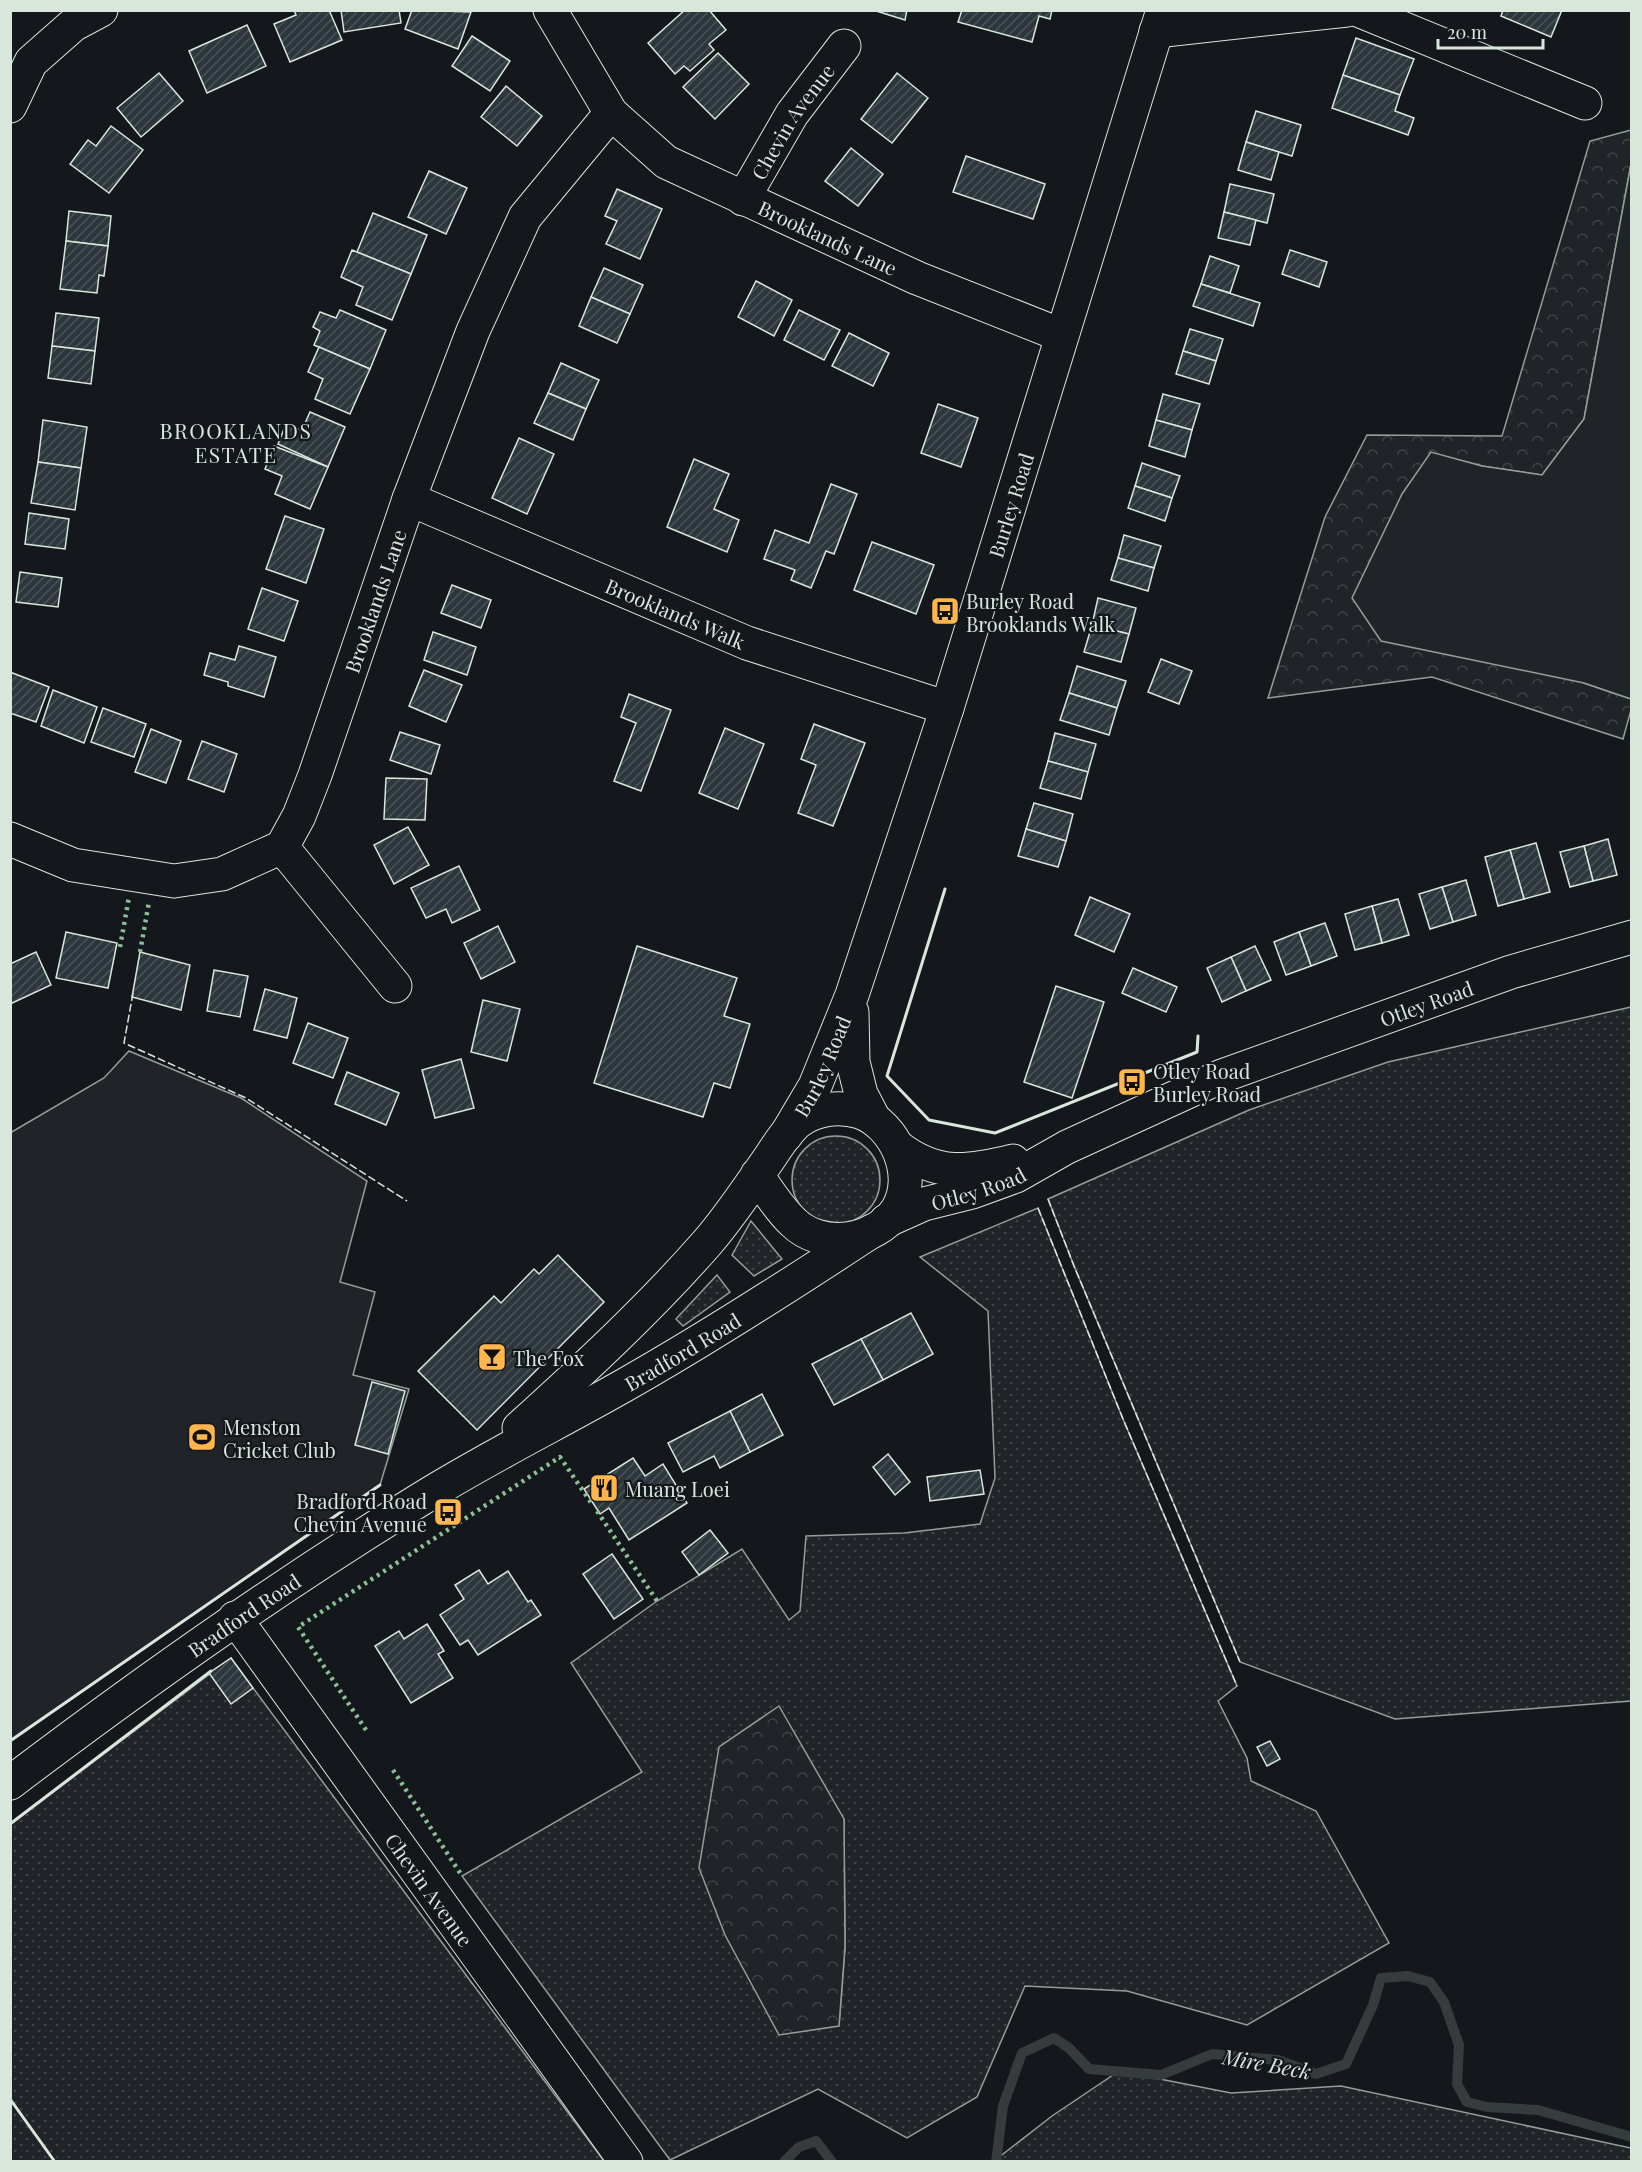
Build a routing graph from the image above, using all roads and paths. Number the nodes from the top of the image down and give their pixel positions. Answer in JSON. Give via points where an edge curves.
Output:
{"nodes":[{"id":1,"x":550,"y":10,"type":"edge"},
{"id":2,"x":1347,"y":10,"type":"edge"},
{"id":3,"x":1358,"y":10,"type":"edge"},
{"id":4,"x":80,"y":15,"type":"edge"},
{"id":5,"x":1159,"y":21,"type":"edge"},
{"id":6,"x":844,"y":46,"type":"dead end"},
{"id":7,"x":1586,"y":103,"type":"dead end"},
{"id":8,"x":10,"y":106,"type":"edge"},
{"id":9,"x":611,"y":113,"type":"junction"},
{"id":10,"x":743,"y":199,"type":"junction"},
{"id":11,"x":1061,"y":335,"type":"junction"},
{"id":12,"x":410,"y":499,"type":"junction"},
{"id":13,"x":947,"y":708,"type":"junction"},
{"id":14,"x":10,"y":839,"type":"edge"},
{"id":15,"x":282,"y":848,"type":"junction"},
{"id":16,"x":1632,"y":937,"type":"edge"},
{"id":17,"x":395,"y":986,"type":"dead end"},
{"id":18,"x":852,"y":995,"type":"junction"},
{"id":19,"x":874,"y":1119,"type":"junction"},
{"id":20,"x":786,"y":1135,"type":"junction"},
{"id":21,"x":898,"y":1147,"type":"junction"},
{"id":22,"x":1067,"y":1147,"type":"junction"},
{"id":23,"x":758,"y":1175,"type":"junction"},
{"id":24,"x":879,"y":1226,"type":"junction"},
{"id":25,"x":485,"y":1460,"type":"junction"},
{"id":26,"x":235,"y":1618,"type":"junction"},
{"id":27,"x":10,"y":1783,"type":"edge"},
{"id":28,"x":626,"y":2162,"type":"edge"}],
"edges":[{"from":1,"to":9,"type":"main road","name":"Brooklands Lane"},
{"from":2,"to":5,"type":"main road"},
{"from":3,"to":7,"type":"main road"},
{"from":4,"to":8,"type":"main road","via":[[31,63]]},
{"from":5,"to":11,"type":"main road","name":"Burley Road"},
{"from":6,"to":10,"type":"main road","name":"Chevin Avenue","via":[[792,114]]},
{"from":9,"to":10,"type":"main road","name":"Brooklands Lane","via":[[666,162]]},
{"from":9,"to":12,"type":"main road","name":"Brooklands Lane","via":[[525,217],[473,331]]},
{"from":10,"to":11,"type":"main road","name":"Brooklands Lane","via":[[917,278]]},
{"from":11,"to":13,"type":"main road","name":"Burley Road"},
{"from":12,"to":13,"type":"main road","name":"Brooklands Walk","via":[[747,643]]},
{"from":12,"to":15,"type":"main road","name":"Brooklands Lane","via":[[315,776]]},
{"from":13,"to":18,"type":"main road","name":"Burley Road"},
{"from":14,"to":15,"type":"main road","via":[[73,865],[174,881],[222,874]]},
{"from":15,"to":17,"type":"main road"},
{"from":16,"to":22,"type":"main road","name":"Otley Road","via":[[1511,972],[1222,1076]]},
{"from":18,"to":19,"type":"main road","name":"Burley Road","via":[[853,1062],[861,1094]]},
{"from":18,"to":20,"type":"main road","name":"Burley Road","via":[[815,1086]]},
{"from":19,"to":20,"type":"main road","via":[[852,1110],[824,1110],[802,1119]]},
{"from":19,"to":21,"type":"main road"},
{"from":20,"to":23,"type":"main road"},
{"from":21,"to":22,"type":"main road","name":"Otley Road","via":[[925,1165],[958,1170]]},
{"from":21,"to":24,"type":"main road","via":[[904,1189],[900,1203]]},
{"from":22,"to":24,"type":"main road","name":"Otley Road","via":[[999,1184],[924,1204]]},
{"from":23,"to":24,"type":"main road","via":[[794,1223],[810,1234],[832,1240],[852,1239]]},
{"from":23,"to":25,"type":"main road","name":"Bradford Road","via":[[708,1242],[644,1310]]},
{"from":24,"to":25,"type":"main road","name":"Bradford Road","via":[[764,1303],[623,1386]]},
{"from":25,"to":26,"type":"main road","name":"Bradford Road"},
{"from":26,"to":27,"type":"main road","name":"Bradford Road"},
{"from":26,"to":28,"type":"main road","name":"Chevin Avenue"}]}
